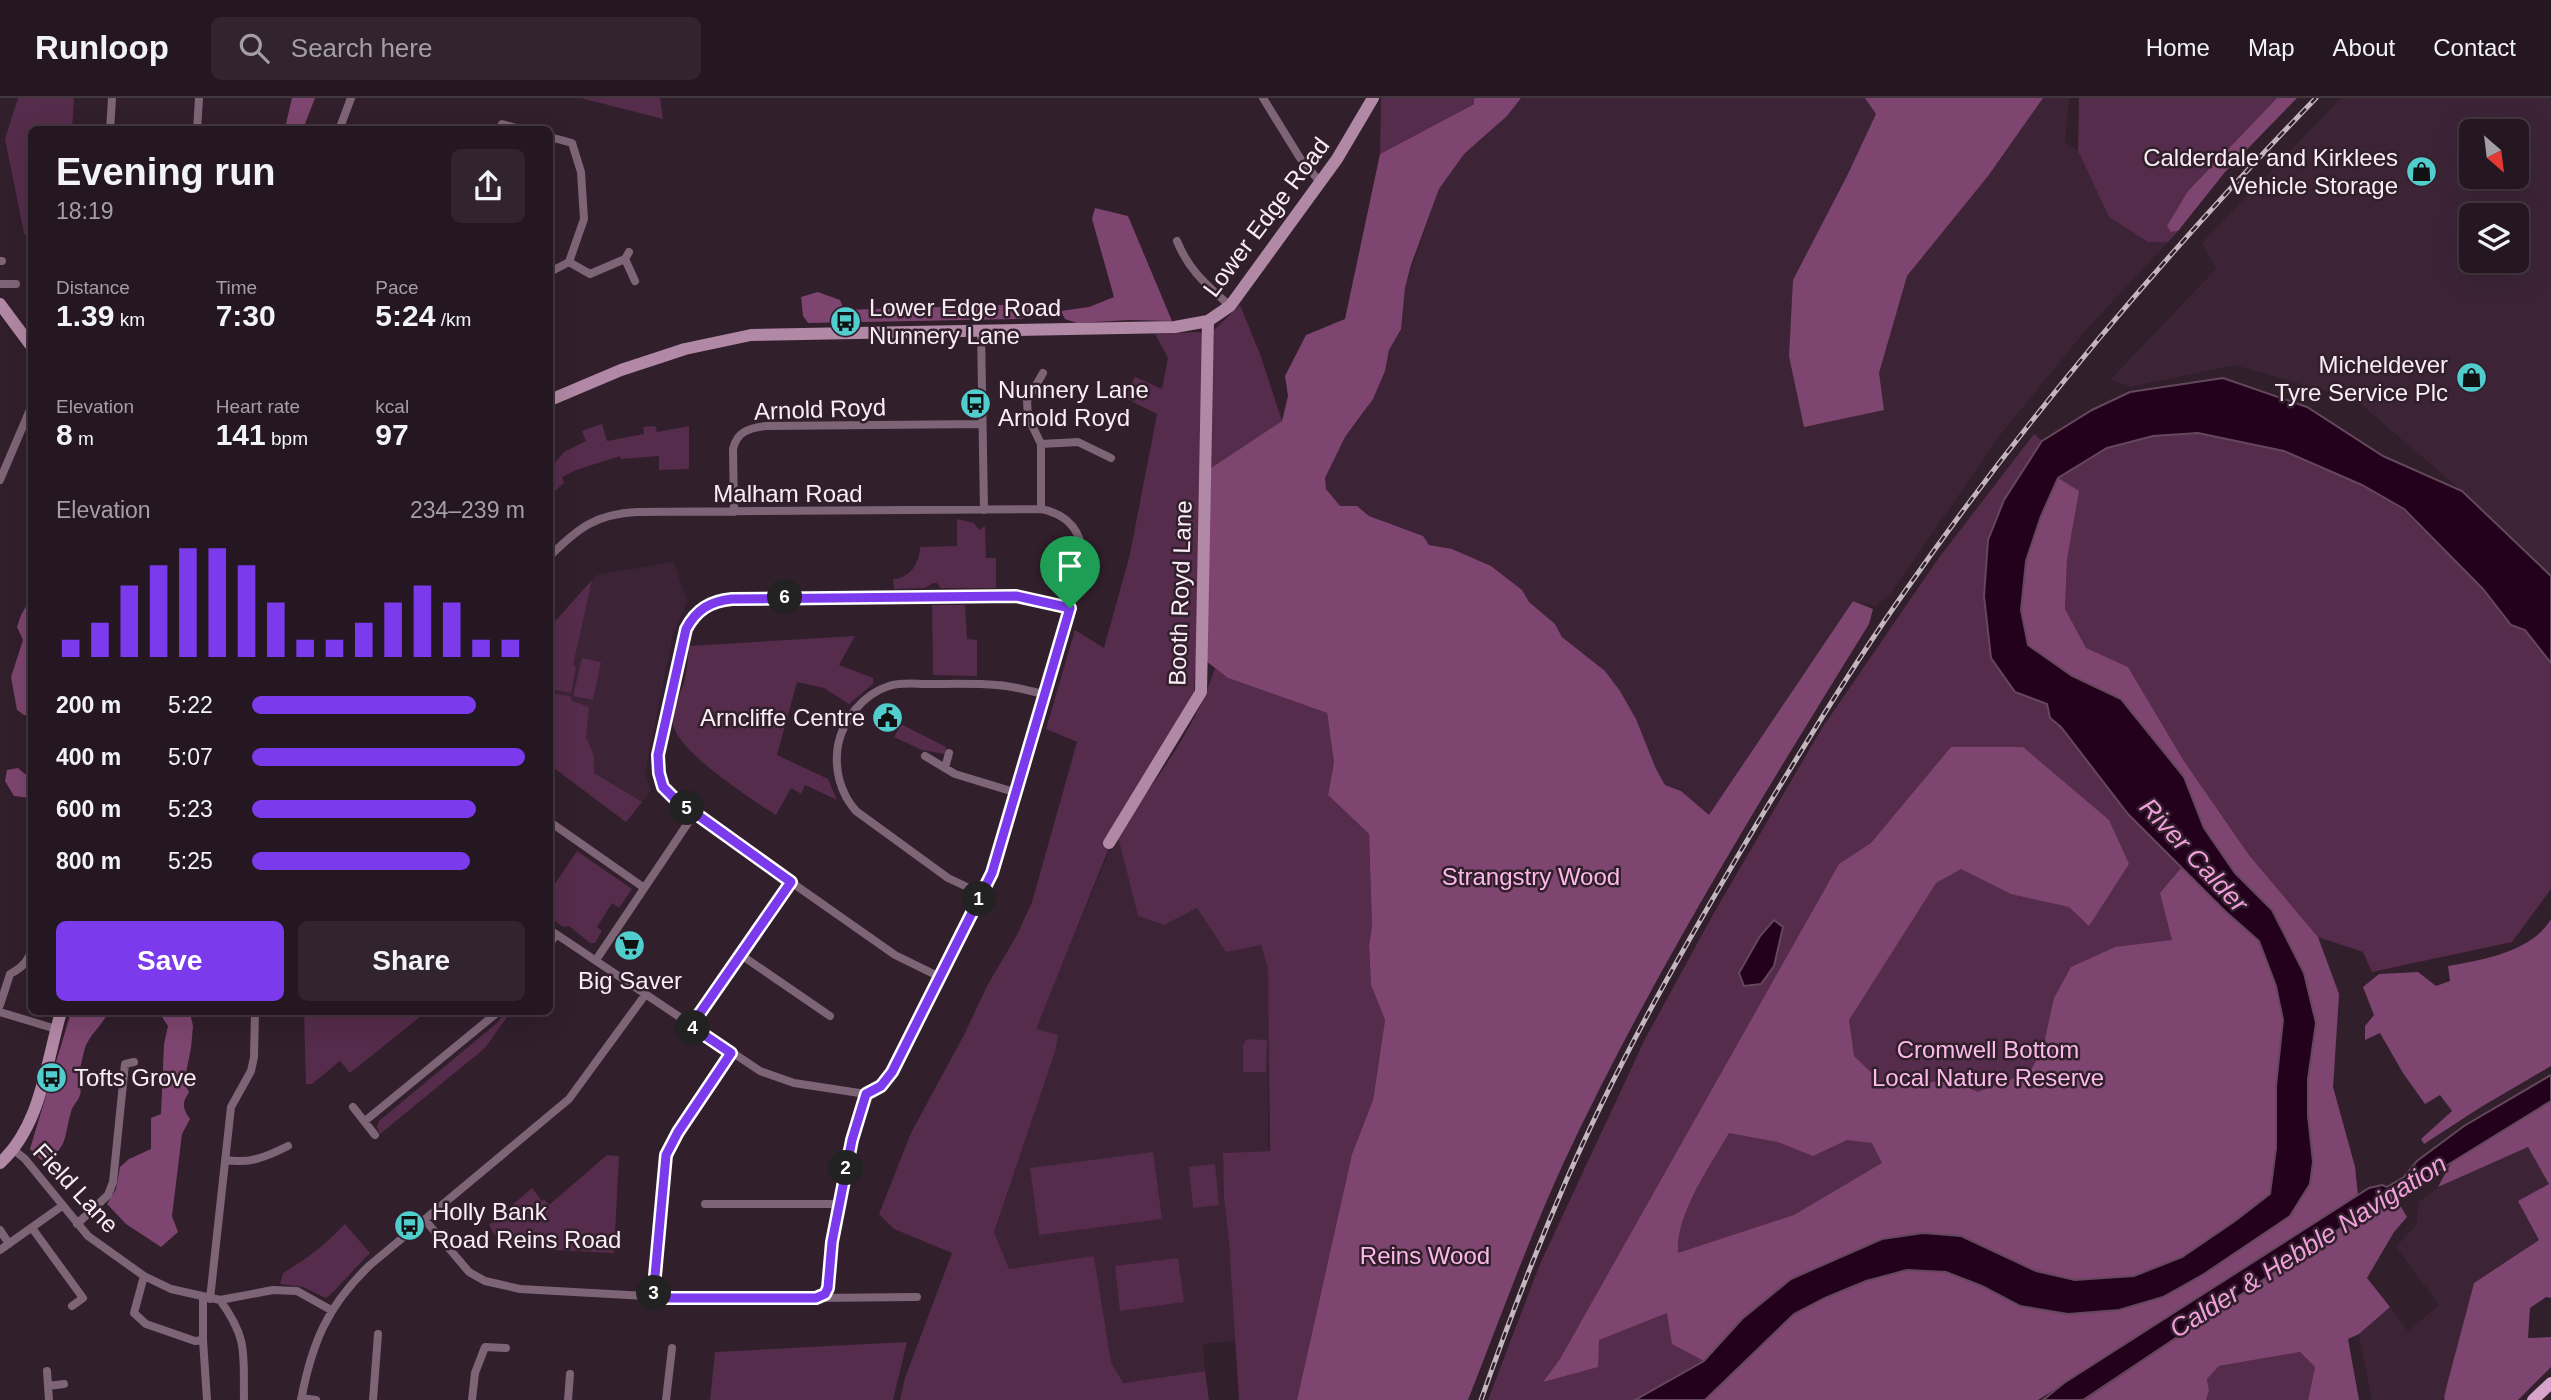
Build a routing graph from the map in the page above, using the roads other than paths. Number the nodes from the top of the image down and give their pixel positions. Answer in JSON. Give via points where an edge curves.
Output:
{"nodes":[{"id":1,"x":112,"y":98,"type":"edge"},
{"id":2,"x":199,"y":98,"type":"edge"},
{"id":3,"x":351,"y":98,"type":"edge"},
{"id":4,"x":1263,"y":98,"type":"edge"},
{"id":5,"x":1373,"y":98,"type":"edge"},
{"id":6,"x":110,"y":126,"type":"edge"},
{"id":7,"x":197,"y":126,"type":"edge"},
{"id":8,"x":340,"y":126,"type":"edge"},
{"id":9,"x":553,"y":138,"type":"edge"},
{"id":10,"x":1320,"y":183,"type":"junction"},
{"id":11,"x":1177,"y":241,"type":"dead end"},
{"id":12,"x":569,"y":262,"type":"junction"},
{"id":13,"x":553,"y":270,"type":"edge"},
{"id":14,"x":635,"y":281,"type":"dead end"},
{"id":15,"x":0,"y":284,"type":"edge"},
{"id":16,"x":16,"y":284,"type":"dead end"},
{"id":17,"x":0,"y":304,"type":"edge"},
{"id":18,"x":1230,"y":306,"type":"junction"},
{"id":19,"x":1208,"y":321,"type":"junction"},
{"id":20,"x":981,"y":330,"type":"junction"},
{"id":21,"x":28,"y":342,"type":"edge"},
{"id":22,"x":1043,"y":373,"type":"dead end"},
{"id":23,"x":553,"y":399,"type":"edge"},
{"id":24,"x":28,"y":414,"type":"edge"},
{"id":25,"x":982,"y":424,"type":"junction"},
{"id":26,"x":1041,"y":443,"type":"junction"},
{"id":27,"x":1111,"y":458,"type":"dead end"},
{"id":28,"x":0,"y":480,"type":"edge"},
{"id":29,"x":1041,"y":509,"type":"junction"},
{"id":30,"x":984,"y":510,"type":"junction"},
{"id":31,"x":734,"y":512,"type":"junction"},
{"id":32,"x":553,"y":553,"type":"edge"},
{"id":33,"x":1070,"y":608,"type":"junction"},
{"id":34,"x":1045,"y":694,"type":"junction"},
{"id":35,"x":950,"y":753,"type":"dead end"},
{"id":36,"x":925,"y":756,"type":"dead end"},
{"id":37,"x":945,"y":768,"type":"junction"},
{"id":38,"x":1017,"y":793,"type":"junction"},
{"id":39,"x":694,"y":814,"type":"junction"},
{"id":40,"x":553,"y":824,"type":"edge"},
{"id":41,"x":1109,"y":843,"type":"dead end"},
{"id":42,"x":791,"y":882,"type":"junction"},
{"id":43,"x":643,"y":887,"type":"junction"},
{"id":44,"x":982,"y":894,"type":"junction"},
{"id":45,"x":553,"y":932,"type":"edge"},
{"id":46,"x":741,"y":955,"type":"junction"},
{"id":47,"x":28,"y":959,"type":"edge"},
{"id":48,"x":596,"y":960,"type":"junction"},
{"id":49,"x":940,"y":977,"type":"junction"},
{"id":50,"x":645,"y":995,"type":"junction"},
{"id":51,"x":0,"y":1004,"type":"edge"},
{"id":52,"x":0,"y":1012,"type":"edge"},
{"id":53,"x":60,"y":1015,"type":"edge"},
{"id":54,"x":255,"y":1015,"type":"edge"},
{"id":55,"x":494,"y":1015,"type":"edge"},
{"id":56,"x":830,"y":1016,"type":"dead end"},
{"id":57,"x":691,"y":1026,"type":"junction"},
{"id":58,"x":56,"y":1029,"type":"junction"},
{"id":59,"x":731,"y":1053,"type":"junction"},
{"id":60,"x":134,"y":1062,"type":"dead end"},
{"id":61,"x":866,"y":1094,"type":"junction"},
{"id":62,"x":353,"y":1107,"type":"dead end"},
{"id":63,"x":365,"y":1121,"type":"junction"},
{"id":64,"x":375,"y":1135,"type":"dead end"},
{"id":65,"x":288,"y":1146,"type":"dead end"},
{"id":66,"x":14,"y":1150,"type":"junction"},
{"id":67,"x":225,"y":1160,"type":"junction"},
{"id":68,"x":0,"y":1163,"type":"edge"},
{"id":69,"x":705,"y":1204,"type":"dead end"},
{"id":70,"x":839,"y":1204,"type":"junction"},
{"id":71,"x":62,"y":1206,"type":"junction"},
{"id":72,"x":425,"y":1220,"type":"junction"},
{"id":73,"x":77,"y":1224,"type":"junction"},
{"id":74,"x":32,"y":1228,"type":"junction"},
{"id":75,"x":0,"y":1230,"type":"edge"},
{"id":76,"x":9,"y":1244,"type":"junction"},
{"id":77,"x":0,"y":1250,"type":"edge"},
{"id":78,"x":144,"y":1276,"type":"junction"},
{"id":79,"x":917,"y":1297,"type":"dead end"},
{"id":80,"x":207,"y":1298,"type":"junction"},
{"id":81,"x":653,"y":1298,"type":"junction"},
{"id":82,"x":816,"y":1298,"type":"junction"},
{"id":83,"x":220,"y":1300,"type":"junction"},
{"id":84,"x":72,"y":1306,"type":"dead end"},
{"id":85,"x":331,"y":1310,"type":"junction"},
{"id":86,"x":378,"y":1334,"type":"dead end"},
{"id":87,"x":203,"y":1340,"type":"junction"},
{"id":88,"x":506,"y":1348,"type":"dead end"},
{"id":89,"x":672,"y":1348,"type":"dead end"},
{"id":90,"x":47,"y":1371,"type":"dead end"},
{"id":91,"x":570,"y":1374,"type":"dead end"},
{"id":92,"x":2551,"y":1382,"type":"edge"},
{"id":93,"x":64,"y":1384,"type":"dead end"},
{"id":94,"x":48,"y":1386,"type":"junction"},
{"id":95,"x":301,"y":1399,"type":"edge"},
{"id":96,"x":49,"y":1400,"type":"edge"},
{"id":97,"x":207,"y":1400,"type":"edge"},
{"id":98,"x":244,"y":1400,"type":"edge"},
{"id":99,"x":316,"y":1400,"type":"edge"},
{"id":100,"x":373,"y":1400,"type":"edge"},
{"id":101,"x":472,"y":1400,"type":"edge"},
{"id":102,"x":568,"y":1400,"type":"edge"},
{"id":103,"x":666,"y":1400,"type":"edge"},
{"id":104,"x":2533,"y":1400,"type":"edge"}],
"edges":[{"from":1,"to":6,"type":"street"},
{"from":2,"to":7,"type":"street"},
{"from":3,"to":8,"type":"street"},
{"from":4,"to":10,"type":"street"},
{"from":5,"to":10,"type":"street","name":"Lower Edge Road"},
{"from":9,"to":12,"type":"street","via":[[572,143],[581,172],[584,219]]},
{"from":10,"to":18,"type":"street","name":"Lower Edge Road"},
{"from":11,"to":18,"type":"street","via":[[1185,261]]},
{"from":12,"to":13,"type":"street"},
{"from":12,"to":14,"type":"street","via":[[590,274],[627,256]]},
{"from":15,"to":16,"type":"street"},
{"from":17,"to":21,"type":"street"},
{"from":18,"to":19,"type":"street","name":"Lower Edge Road"},
{"from":19,"to":20,"type":"street","name":"Lower Edge Road","via":[[1175,327]]},
{"from":19,"to":41,"type":"street","name":"Booth Royd Lane","via":[[1201,692]]},
{"from":20,"to":23,"type":"street","name":"Lower Edge Road","via":[[751,335],[685,349]]},
{"from":20,"to":25,"type":"street"},
{"from":22,"to":26,"type":"street","via":[[1027,401],[1028,417]]},
{"from":24,"to":28,"type":"street"},
{"from":25,"to":30,"type":"street"},
{"from":25,"to":31,"type":"street","name":"Arnold Royd","via":[[747,429],[733,449]]},
{"from":26,"to":27,"type":"street","via":[[1078,442]]},
{"from":26,"to":29,"type":"street"},
{"from":29,"to":30,"type":"street","name":"Malham Road"},
{"from":29,"to":33,"type":"street","via":[[1059,514],[1081,543],[1082,565]]},
{"from":30,"to":31,"type":"street","name":"Malham Road"},
{"from":31,"to":32,"type":"street","name":"Malham Road","via":[[617,513],[577,530]]},
{"from":33,"to":34,"type":"street"},
{"from":33,"to":39,"type":"street","via":[[1016,596],[777,597],[718,600],[705,606],[686,629],[658,755],[663,787]]},
{"from":34,"to":38,"type":"street"},
{"from":34,"to":44,"type":"street","via":[[999,685],[896,684],[863,702],[840,738],[838,775],[854,809],[948,878]]},
{"from":35,"to":37,"type":"street"},
{"from":36,"to":37,"type":"street"},
{"from":37,"to":38,"type":"street"},
{"from":38,"to":44,"type":"street"},
{"from":39,"to":42,"type":"street"},
{"from":39,"to":43,"type":"street"},
{"from":40,"to":43,"type":"street"},
{"from":42,"to":46,"type":"street"},
{"from":42,"to":49,"type":"street","via":[[895,955]]},
{"from":43,"to":48,"type":"street"},
{"from":44,"to":49,"type":"street"},
{"from":45,"to":48,"type":"street"},
{"from":46,"to":56,"type":"street"},
{"from":46,"to":57,"type":"street"},
{"from":47,"to":51,"type":"street","via":[[10,974]]},
{"from":48,"to":50,"type":"street"},
{"from":49,"to":61,"type":"street","via":[[892,1072],[881,1086]]},
{"from":50,"to":57,"type":"street"},
{"from":50,"to":72,"type":"street","via":[[569,1099]]},
{"from":52,"to":58,"type":"street"},
{"from":53,"to":58,"type":"street"},
{"from":54,"to":67,"type":"street","via":[[254,1057],[249,1077],[231,1107]]},
{"from":55,"to":63,"type":"street"},
{"from":57,"to":59,"type":"street"},
{"from":58,"to":66,"type":"street","via":[[32,1117]]},
{"from":59,"to":61,"type":"street","via":[[779,1080]]},
{"from":59,"to":81,"type":"street","via":[[666,1155]]},
{"from":60,"to":73,"type":"street","via":[[125,1063],[113,1182],[108,1195]]},
{"from":61,"to":70,"type":"street"},
{"from":62,"to":63,"type":"street"},
{"from":63,"to":64,"type":"street"},
{"from":65,"to":67,"type":"street","via":[[262,1159]]},
{"from":66,"to":68,"type":"street"},
{"from":66,"to":71,"type":"street","name":"Field Lane"},
{"from":67,"to":80,"type":"street"},
{"from":69,"to":70,"type":"street"},
{"from":70,"to":82,"type":"street","via":[[829,1285],[825,1294]]},
{"from":71,"to":73,"type":"street","name":"Field Lane"},
{"from":71,"to":74,"type":"street"},
{"from":72,"to":81,"type":"street","via":[[464,1266],[485,1281],[520,1289]]},
{"from":72,"to":85,"type":"street","via":[[370,1265]]},
{"from":73,"to":78,"type":"street","name":"Field Lane"},
{"from":74,"to":76,"type":"street"},
{"from":74,"to":84,"type":"street","via":[[83,1298]]},
{"from":75,"to":76,"type":"street"},
{"from":76,"to":77,"type":"street"},
{"from":78,"to":80,"type":"street","name":"Field Lane"},
{"from":78,"to":87,"type":"street","via":[[134,1313],[146,1324]]},
{"from":79,"to":82,"type":"street"},
{"from":80,"to":83,"type":"street","name":"Field Lane"},
{"from":80,"to":87,"type":"street"},
{"from":81,"to":82,"type":"street"},
{"from":83,"to":85,"type":"street","name":"Field Lane","via":[[290,1290]]},
{"from":83,"to":98,"type":"street","via":[[242,1338]]},
{"from":85,"to":95,"type":"street","via":[[311,1353]]},
{"from":86,"to":100,"type":"street"},
{"from":87,"to":97,"type":"street"},
{"from":88,"to":101,"type":"street","via":[[485,1347],[475,1373]]},
{"from":89,"to":103,"type":"street"},
{"from":90,"to":94,"type":"street"},
{"from":91,"to":102,"type":"street"},
{"from":92,"to":104,"type":"main road"},
{"from":93,"to":94,"type":"street"},
{"from":94,"to":96,"type":"street"},
{"from":95,"to":99,"type":"street"}]}
